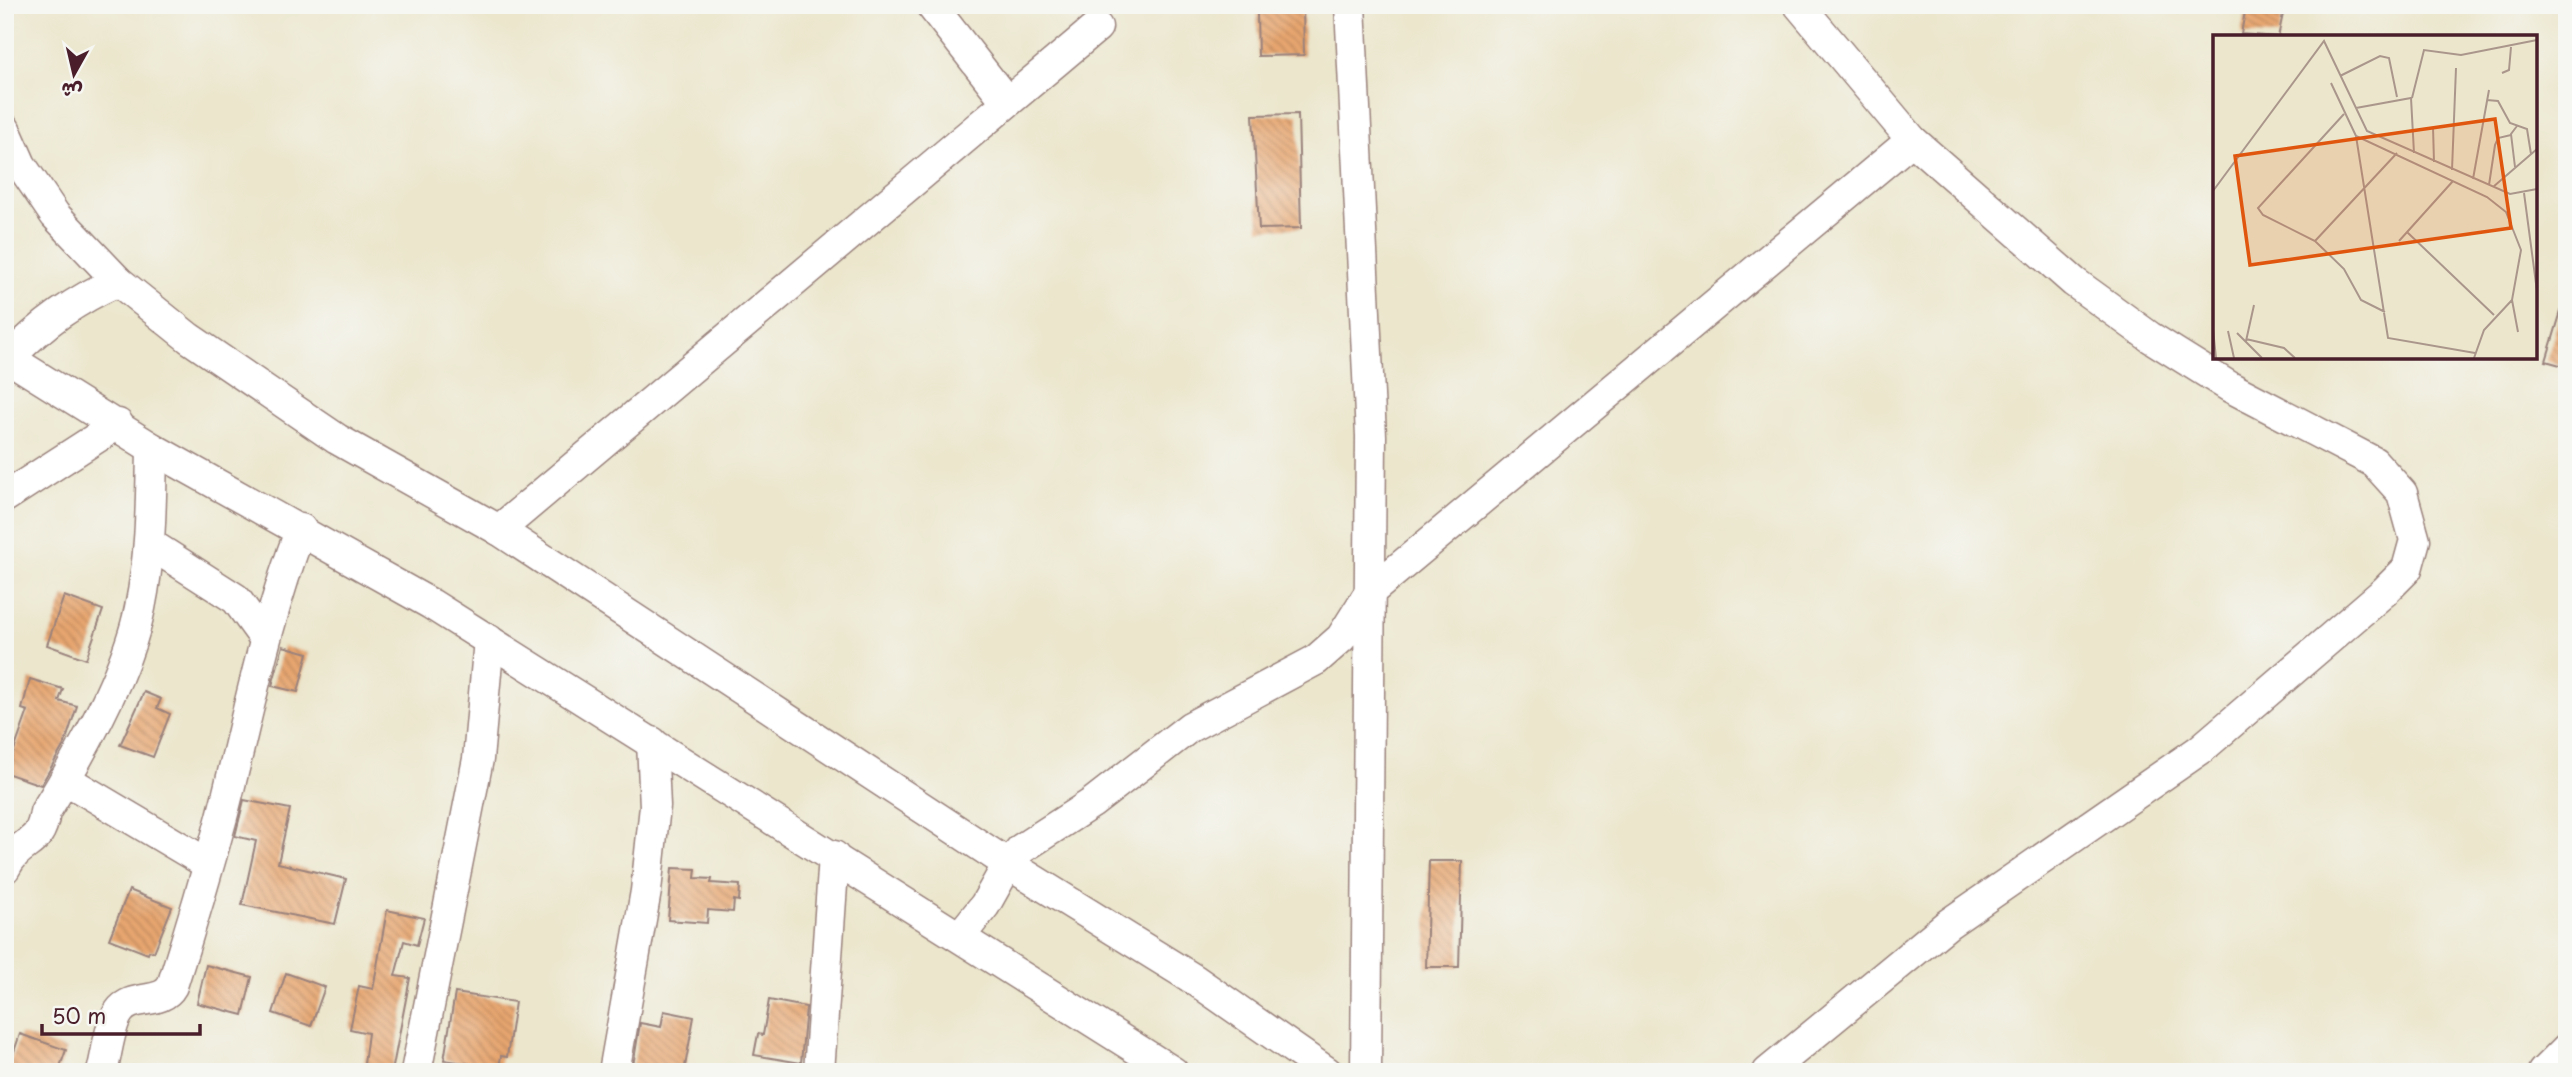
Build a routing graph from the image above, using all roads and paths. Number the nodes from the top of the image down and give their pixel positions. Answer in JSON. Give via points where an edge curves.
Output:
{"nodes":[{"id":1,"x":931,"y":5,"type":"edge"},
{"id":2,"x":1350,"y":5,"type":"edge"},
{"id":3,"x":1799,"y":5,"type":"edge"},
{"id":4,"x":1097,"y":27,"type":"dead end"},
{"id":5,"x":1007,"y":102,"type":"junction"},
{"id":6,"x":5,"y":129,"type":"edge"},
{"id":7,"x":1912,"y":140,"type":"junction"},
{"id":8,"x":118,"y":281,"type":"junction"},
{"id":9,"x":7,"y":357,"type":"edge"},
{"id":10,"x":118,"y":424,"type":"junction"},
{"id":11,"x":152,"y":448,"type":"junction"},
{"id":12,"x":5,"y":496,"type":"edge"},
{"id":13,"x":301,"y":529,"type":"junction"},
{"id":14,"x":499,"y":530,"type":"junction"},
{"id":15,"x":150,"y":544,"type":"junction"},
{"id":16,"x":1370,"y":592,"type":"junction"},
{"id":17,"x":265,"y":639,"type":"junction"},
{"id":18,"x":489,"y":640,"type":"junction"},
{"id":19,"x":652,"y":742,"type":"junction"},
{"id":20,"x":65,"y":779,"type":"junction"},
{"id":21,"x":834,"y":856,"type":"junction"},
{"id":22,"x":208,"y":864,"type":"junction"},
{"id":23,"x":1008,"y":864,"type":"junction"},
{"id":24,"x":5,"y":868,"type":"edge"},
{"id":25,"x":960,"y":936,"type":"junction"},
{"id":26,"x":2567,"y":1048,"type":"edge"},
{"id":27,"x":102,"y":1072,"type":"edge"},
{"id":28,"x":415,"y":1072,"type":"edge"},
{"id":29,"x":614,"y":1072,"type":"edge"},
{"id":30,"x":819,"y":1072,"type":"edge"},
{"id":31,"x":1173,"y":1072,"type":"edge"},
{"id":32,"x":1327,"y":1072,"type":"edge"},
{"id":33,"x":1366,"y":1072,"type":"edge"},
{"id":34,"x":1768,"y":1072,"type":"edge"},
{"id":35,"x":2543,"y":1072,"type":"edge"}],
"edges":[{"from":1,"to":5,"type":"street"},
{"from":2,"to":16,"type":"street","via":[[1371,436]]},
{"from":3,"to":7,"type":"street"},
{"from":4,"to":5,"type":"street"},
{"from":5,"to":14,"type":"street"},
{"from":6,"to":8,"type":"street","via":[[20,165],[55,215]]},
{"from":7,"to":16,"type":"street"},
{"from":7,"to":34,"type":"street","via":[[2074,282],[2150,337],[2230,387],[2374,462],[2402,493],[2415,540],[2407,569],[2384,592],[2201,749],[1948,924]]},
{"from":8,"to":9,"type":"street","via":[[83,296]]},
{"from":8,"to":14,"type":"street","via":[[189,338],[337,439]]},
{"from":9,"to":10,"type":"street"},
{"from":10,"to":11,"type":"street"},
{"from":10,"to":12,"type":"street"},
{"from":11,"to":13,"type":"street"},
{"from":11,"to":15,"type":"street"},
{"from":13,"to":17,"type":"street"},
{"from":13,"to":18,"type":"street"},
{"from":14,"to":23,"type":"street"},
{"from":15,"to":17,"type":"street","via":[[236,599]]},
{"from":15,"to":20,"type":"street","via":[[140,611],[122,666]]},
{"from":16,"to":23,"type":"street","via":[[1341,638],[1316,660],[1190,727],[1092,803],[1021,849]]},
{"from":16,"to":33,"type":"street"},
{"from":17,"to":22,"type":"street"},
{"from":18,"to":19,"type":"street"},
{"from":18,"to":28,"type":"street","via":[[478,759]]},
{"from":19,"to":21,"type":"street"},
{"from":19,"to":29,"type":"street","via":[[655,806],[646,891]]},
{"from":20,"to":22,"type":"street"},
{"from":20,"to":24,"type":"street","via":[[45,812],[37,839],[22,845]]},
{"from":21,"to":25,"type":"street"},
{"from":21,"to":30,"type":"street"},
{"from":22,"to":27,"type":"street","via":[[172,986],[160,997],[132,1003],[117,1013]]},
{"from":23,"to":25,"type":"street","via":[[985,905]]},
{"from":23,"to":32,"type":"street","via":[[1195,980]]},
{"from":25,"to":31,"type":"street"},
{"from":26,"to":35,"type":"street"}]}
